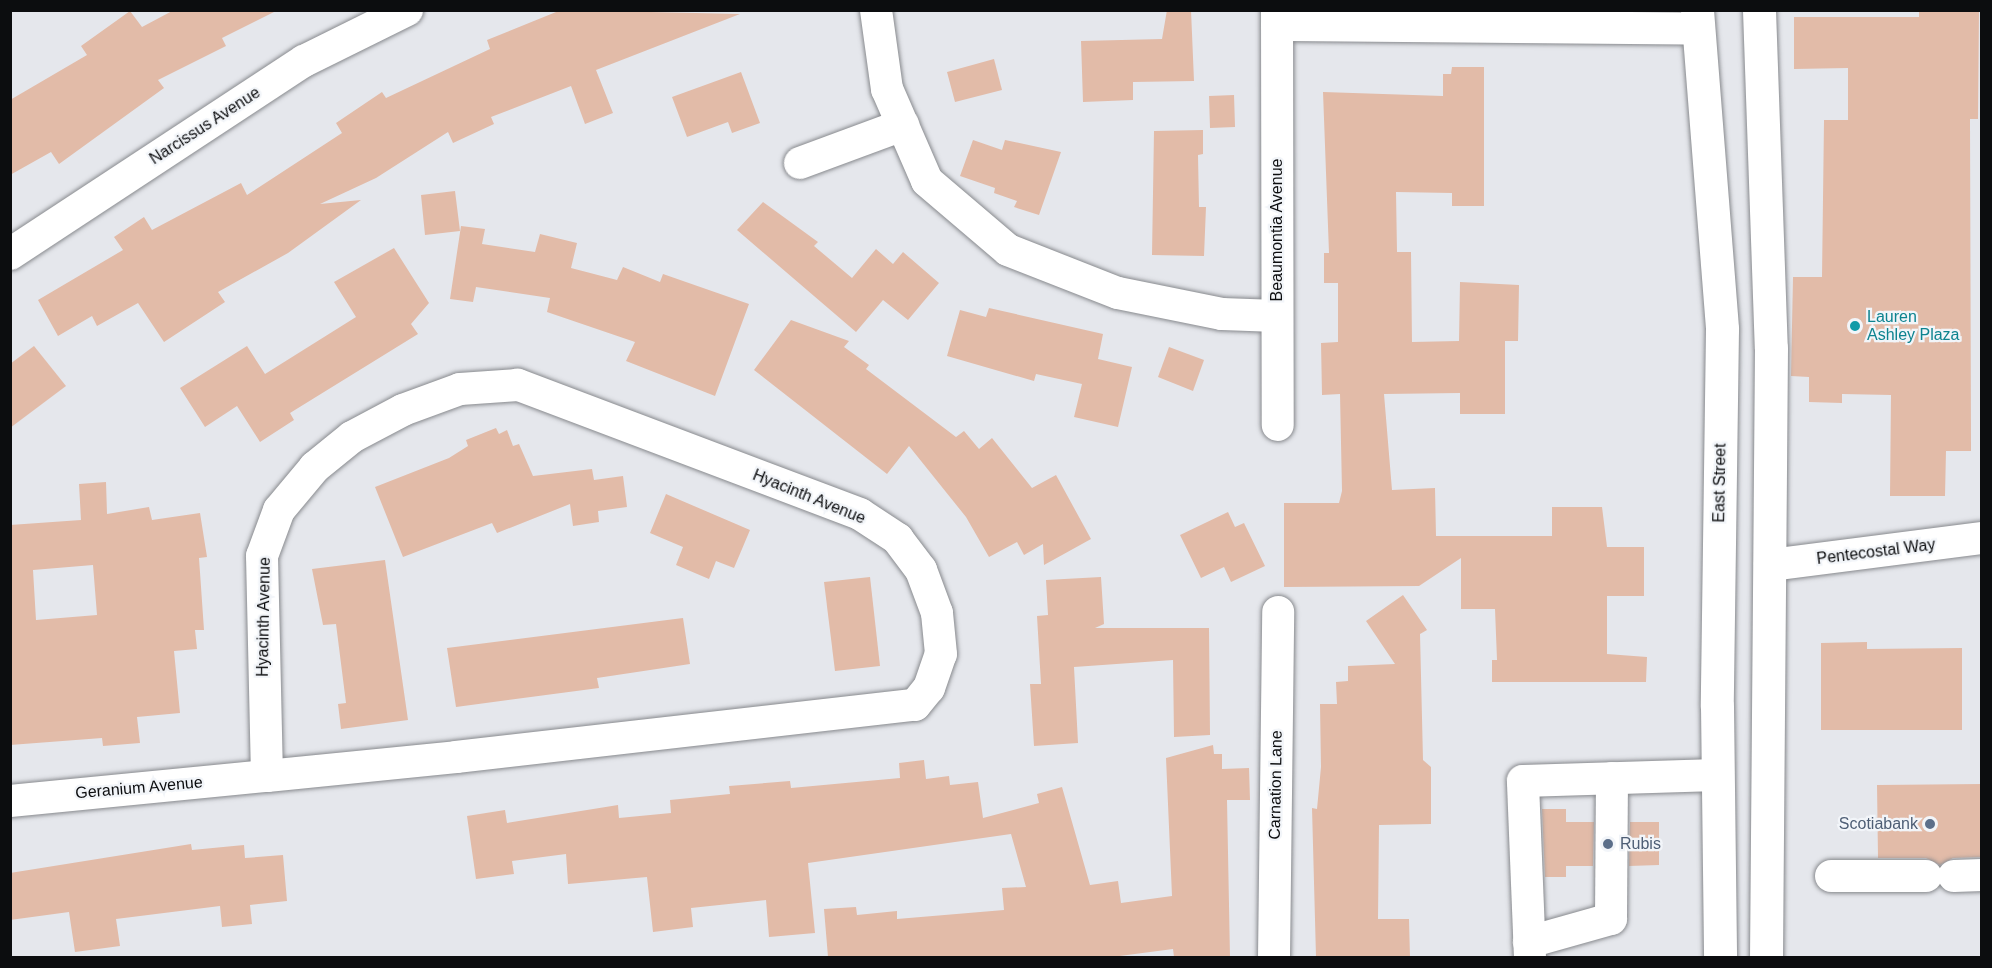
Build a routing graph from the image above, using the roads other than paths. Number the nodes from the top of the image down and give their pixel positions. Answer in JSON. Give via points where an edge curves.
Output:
{"nodes":[{"id":1,"x":407,"y":10,"type":"edge"},
{"id":2,"x":876,"y":10,"type":"edge"},
{"id":3,"x":1759,"y":10,"type":"edge"},
{"id":4,"x":1277,"y":18,"type":"edge"},
{"id":5,"x":1698,"y":20,"type":"edge"},
{"id":6,"x":903,"y":125,"type":"junction"},
{"id":7,"x":800,"y":163,"type":"dead end"},
{"id":8,"x":10,"y":254,"type":"edge"},
{"id":9,"x":1277,"y":316,"type":"junction"},
{"id":10,"x":1278,"y":425,"type":"dead end"},
{"id":11,"x":1982,"y":538,"type":"edge"},
{"id":12,"x":1770,"y":565,"type":"junction"},
{"id":13,"x":1718,"y":568,"type":"junction"},
{"id":14,"x":1278,"y":612,"type":"dead end"},
{"id":15,"x":1717,"y":775,"type":"junction"},
{"id":16,"x":267,"y":776,"type":"junction"},
{"id":17,"x":1612,"y":778,"type":"junction"},
{"id":18,"x":10,"y":801,"type":"edge"},
{"id":19,"x":1831,"y":876,"type":"dead end"},
{"id":20,"x":1954,"y":876,"type":"edge"},
{"id":21,"x":1529,"y":950,"type":"edge"},
{"id":22,"x":1274,"y":957,"type":"edge"},
{"id":23,"x":1720,"y":957,"type":"edge"},
{"id":24,"x":1766,"y":957,"type":"edge"}],
"edges":[{"from":1,"to":8,"type":"street","name":"Narcissus Avenue","via":[[304,61]]},
{"from":2,"to":6,"type":"street","name":"Beaumontia Avenue","via":[[887,89]]},
{"from":3,"to":12,"type":"main road","via":[[1771,348]]},
{"from":4,"to":5,"type":"street"},
{"from":4,"to":9,"type":"street","name":"Beaumontia Avenue"},
{"from":5,"to":13,"type":"main road","name":"East Street","via":[[1722,328]]},
{"from":6,"to":7,"type":"street"},
{"from":6,"to":9,"type":"street","name":"Beaumontia Avenue","via":[[927,181],[1008,250],[1118,293],[1222,314]]},
{"from":9,"to":10,"type":"street"},
{"from":11,"to":12,"type":"street","name":"Pentecostal Way"},
{"from":12,"to":13,"type":"main road"},
{"from":12,"to":24,"type":"main road"},
{"from":13,"to":15,"type":"main road","name":"East Street"},
{"from":14,"to":22,"type":"street","name":"Carnation Lane"},
{"from":15,"to":17,"type":"street"},
{"from":15,"to":23,"type":"main road","name":"East Street"},
{"from":16,"to":16,"type":"street","name":"Hyacinth Avenue","via":[[262,556],[279,510],[315,467],[352,437],[403,410],[460,389],[518,385],[860,514],[898,539],[921,570],[936,614],[941,654],[929,688],[915,705]]},
{"from":16,"to":18,"type":"street","name":"Geranium Avenue"},
{"from":17,"to":21,"type":"street","via":[[1611,919]]},
{"from":17,"to":21,"type":"street","via":[[1523,781]]},
{"from":19,"to":20,"type":"street"}]}
